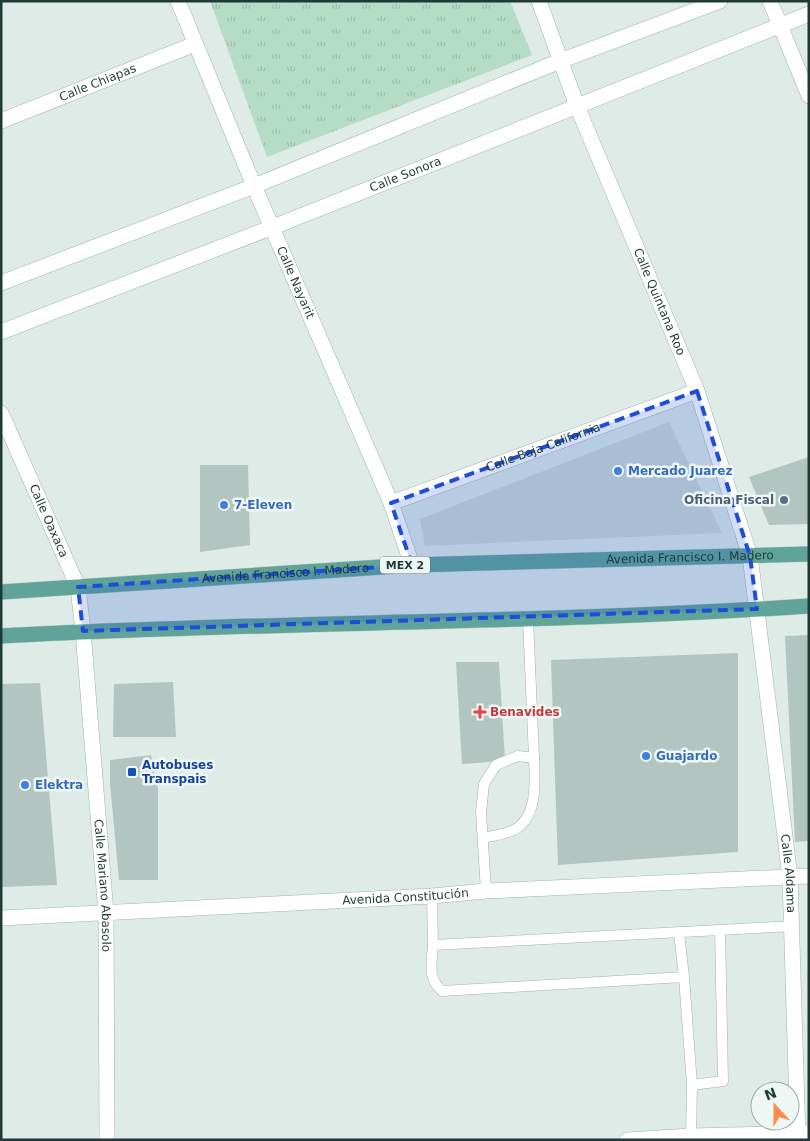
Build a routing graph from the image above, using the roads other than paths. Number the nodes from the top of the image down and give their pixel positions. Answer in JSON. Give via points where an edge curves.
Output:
{"nodes":[{"id":1,"x":178,"y":1,"type":"edge"},
{"id":2,"x":539,"y":1,"type":"edge"},
{"id":3,"x":720,"y":1,"type":"edge"},
{"id":4,"x":770,"y":1,"type":"edge"},
{"id":5,"x":809,"y":14,"type":"edge"},
{"id":6,"x":780,"y":26,"type":"junction"},
{"id":7,"x":195,"y":44,"type":"junction"},
{"id":8,"x":560,"y":61,"type":"junction"},
{"id":9,"x":809,"y":96,"type":"edge"},
{"id":10,"x":577,"y":106,"type":"junction"},
{"id":11,"x":1,"y":121,"type":"edge"},
{"id":12,"x":254,"y":186,"type":"junction"},
{"id":13,"x":273,"y":227,"type":"junction"},
{"id":14,"x":1,"y":283,"type":"edge"},
{"id":15,"x":1,"y":332,"type":"edge"},
{"id":16,"x":697,"y":391,"type":"junction"},
{"id":17,"x":1,"y":413,"type":"edge"},
{"id":18,"x":391,"y":503,"type":"junction"},
{"id":19,"x":809,"y":554,"type":"edge"},
{"id":20,"x":750,"y":556,"type":"junction"},
{"id":21,"x":412,"y":565,"type":"junction"},
{"id":22,"x":78,"y":587,"type":"junction"},
{"id":23,"x":1,"y":592,"type":"edge"},
{"id":24,"x":809,"y":606,"type":"edge"},
{"id":25,"x":757,"y":609,"type":"junction"},
{"id":26,"x":528,"y":619,"type":"junction"},
{"id":27,"x":83,"y":631,"type":"junction"},
{"id":28,"x":1,"y":636,"type":"edge"},
{"id":29,"x":534,"y":758,"type":"junction"},
{"id":30,"x":484,"y":838,"type":"junction"},
{"id":31,"x":809,"y":876,"type":"edge"},
{"id":32,"x":790,"y":877,"type":"junction"},
{"id":33,"x":486,"y":891,"type":"junction"},
{"id":34,"x":432,"y":896,"type":"junction"},
{"id":35,"x":106,"y":913,"type":"junction"},
{"id":36,"x":1,"y":918,"type":"edge"},
{"id":37,"x":793,"y":926,"type":"junction"},
{"id":38,"x":720,"y":930,"type":"junction"},
{"id":39,"x":679,"y":933,"type":"junction"},
{"id":40,"x":433,"y":945,"type":"junction"},
{"id":41,"x":684,"y":977,"type":"junction"},
{"id":42,"x":692,"y":1084,"type":"junction"},
{"id":43,"x":691,"y":1136,"type":"junction"},
{"id":44,"x":802,"y":1136,"type":"edge"},
{"id":45,"x":107,"y":1140,"type":"edge"},
{"id":46,"x":627,"y":1140,"type":"edge"}],
"edges":[{"from":1,"to":7,"type":"street","name":"Calle Nayarit"},
{"from":2,"to":8,"type":"street","name":"Calle Quintana Roo"},
{"from":3,"to":8,"type":"street"},
{"from":4,"to":6,"type":"street"},
{"from":5,"to":6,"type":"street","name":"Calle Sonora"},
{"from":6,"to":9,"type":"street"},
{"from":6,"to":10,"type":"street","name":"Calle Sonora"},
{"from":7,"to":11,"type":"street","name":"Calle Chiapas"},
{"from":7,"to":12,"type":"street","name":"Calle Nayarit"},
{"from":8,"to":10,"type":"street","name":"Calle Quintana Roo"},
{"from":8,"to":12,"type":"street"},
{"from":10,"to":13,"type":"street","name":"Calle Sonora"},
{"from":10,"to":16,"type":"street","name":"Calle Quintana Roo"},
{"from":12,"to":13,"type":"street","name":"Calle Nayarit"},
{"from":12,"to":14,"type":"street"},
{"from":13,"to":15,"type":"street","name":"Calle Sonora"},
{"from":13,"to":18,"type":"street","name":"Calle Nayarit"},
{"from":16,"to":18,"type":"street","name":"Calle Baja California"},
{"from":16,"to":20,"type":"street","name":"Calle Quintana Roo"},
{"from":17,"to":22,"type":"street","name":"Calle Oaxaca"},
{"from":18,"to":21,"type":"street","name":"Calle Nayarit"},
{"from":19,"to":20,"type":"main road","name":"Avenida Francisco I. Madero","number":"MEX 2"},
{"from":20,"to":21,"type":"main road","name":"Avenida Francisco I. Madero","number":"MEX 2"},
{"from":20,"to":25,"type":"street","name":"Calle Quintana Roo"},
{"from":21,"to":22,"type":"main road","name":"Avenida Francisco I. Madero","number":"MEX 2"},
{"from":22,"to":23,"type":"main road","name":"Avenida Francisco I. Madero","number":"MEX 2"},
{"from":22,"to":27,"type":"street","name":"Calle Oaxaca"},
{"from":24,"to":25,"type":"main road"},
{"from":25,"to":26,"type":"main road"},
{"from":25,"to":32,"type":"street","name":"Calle Aldama"},
{"from":26,"to":27,"type":"main road"},
{"from":26,"to":29,"type":"lane"},
{"from":27,"to":28,"type":"main road"},
{"from":27,"to":35,"type":"street","name":"Calle Mariano Abasolo"},
{"from":29,"to":30,"type":"lane","via":[[535,784],[528,818],[514,830]]},
{"from":29,"to":30,"type":"lane","via":[[518,756],[496,765],[484,784],[481,812]]},
{"from":30,"to":33,"type":"lane"},
{"from":31,"to":32,"type":"street","name":"Avenida Constitución"},
{"from":32,"to":33,"type":"street","name":"Avenida Constitución"},
{"from":32,"to":37,"type":"street","name":"Calle Aldama"},
{"from":33,"to":34,"type":"street","name":"Avenida Constitución"},
{"from":34,"to":35,"type":"street","name":"Avenida Constitución"},
{"from":34,"to":40,"type":"lane"},
{"from":35,"to":36,"type":"street","name":"Avenida Constitución"},
{"from":35,"to":45,"type":"street","name":"Calle Mariano Abasolo"},
{"from":37,"to":38,"type":"lane"},
{"from":37,"to":44,"type":"street","name":"Calle Aldama"},
{"from":38,"to":39,"type":"lane"},
{"from":38,"to":42,"type":"lane","via":[[723,1081]]},
{"from":39,"to":40,"type":"lane"},
{"from":39,"to":41,"type":"lane"},
{"from":40,"to":41,"type":"lane","via":[[431,975],[442,991]]},
{"from":41,"to":42,"type":"lane"},
{"from":42,"to":43,"type":"lane"},
{"from":43,"to":44,"type":"street"},
{"from":43,"to":46,"type":"street"}]}
